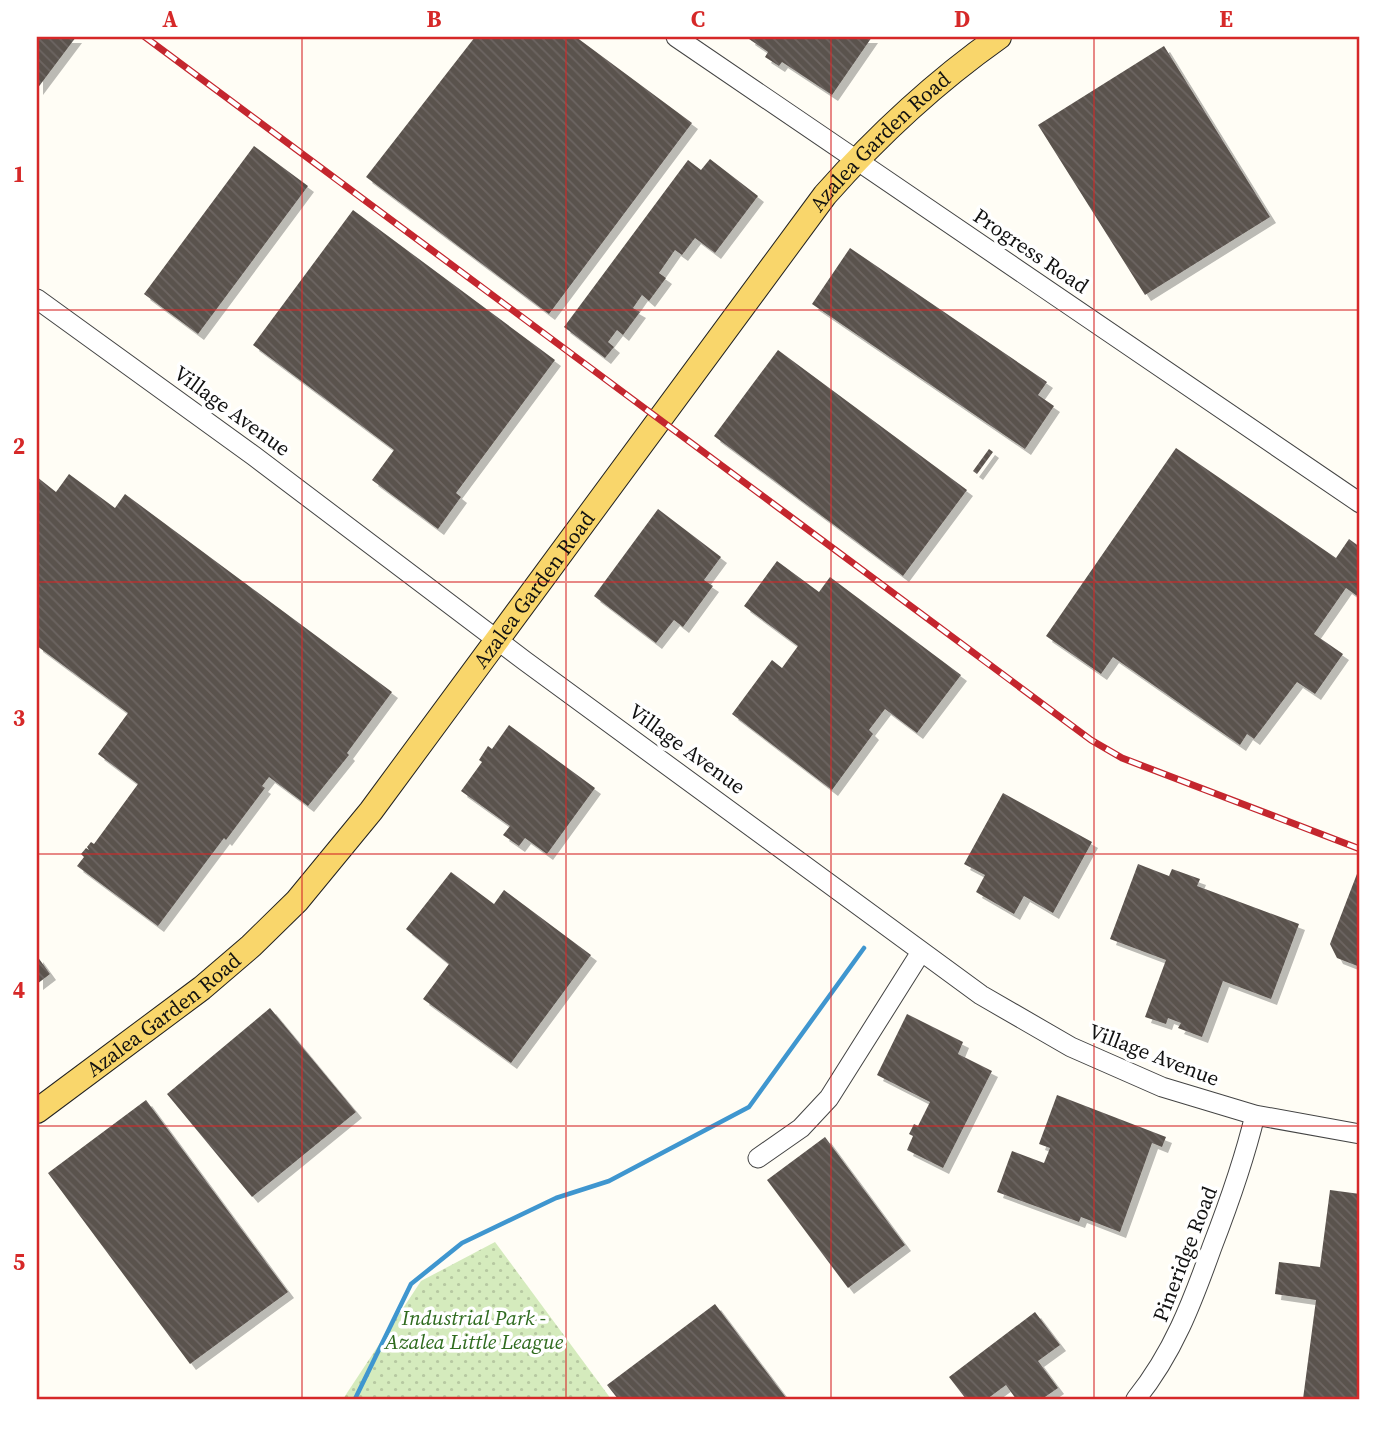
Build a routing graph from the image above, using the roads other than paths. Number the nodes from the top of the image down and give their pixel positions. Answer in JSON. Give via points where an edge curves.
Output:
{"nodes":[{"id":1,"x":676,"y":37,"type":"edge"},
{"id":2,"x":999,"y":37,"type":"edge"},
{"id":3,"x":857,"y":159,"type":"junction"},
{"id":4,"x":37,"y":299,"type":"edge"},
{"id":5,"x":1360,"y":503,"type":"edge"},
{"id":6,"x":497,"y":639,"type":"junction"},
{"id":7,"x":921,"y":952,"type":"junction"},
{"id":8,"x":37,"y":1111,"type":"edge"},
{"id":9,"x":1255,"y":1115,"type":"junction"},
{"id":10,"x":1360,"y":1134,"type":"edge"},
{"id":11,"x":758,"y":1158,"type":"dead end"},
{"id":12,"x":1136,"y":1399,"type":"edge"}],
"edges":[{"from":1,"to":3,"type":"street","name":"Progress Road"},
{"from":2,"to":3,"type":"main road","name":"Azalea Garden Road","via":[[937,83]]},
{"from":3,"to":5,"type":"street","name":"Progress Road"},
{"from":3,"to":6,"type":"main road","name":"Azalea Garden Road","via":[[825,195]]},
{"from":4,"to":6,"type":"street","name":"Village Avenue"},
{"from":6,"to":7,"type":"street","name":"Village Avenue"},
{"from":6,"to":8,"type":"main road","name":"Azalea Garden Road","via":[[371,811],[296,901],[202,988]]},
{"from":7,"to":9,"type":"street","name":"Village Avenue","via":[[981,995],[1071,1047],[1163,1087]]},
{"from":7,"to":11,"type":"street","via":[[829,1098],[801,1128]]},
{"from":9,"to":10,"type":"street","name":"Village Avenue"},
{"from":9,"to":12,"type":"street","name":"Pineridge Road","via":[[1233,1194],[1186,1319],[1156,1374]]}]}
